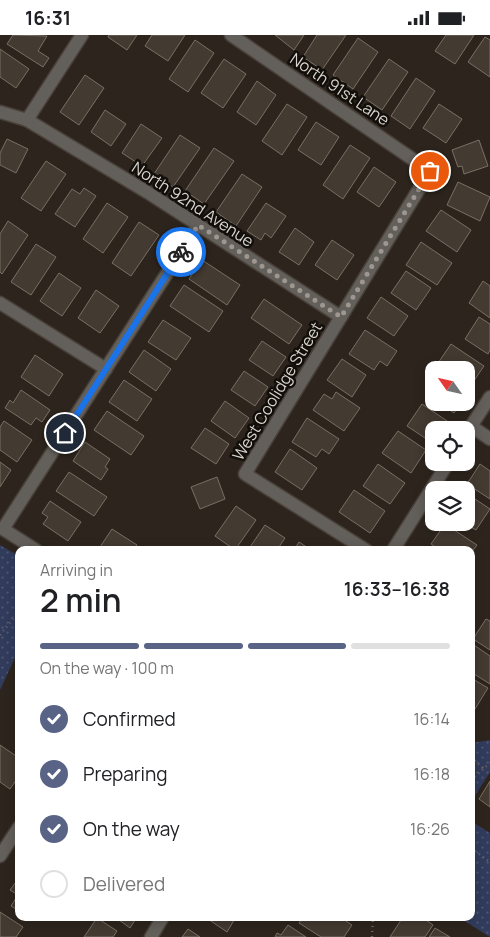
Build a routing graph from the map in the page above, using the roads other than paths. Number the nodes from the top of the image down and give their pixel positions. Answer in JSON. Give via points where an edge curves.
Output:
{"nodes":[{"id":1,"x":82,"y":35,"type":"edge"},
{"id":2,"x":231,"y":35,"type":"edge"},
{"id":3,"x":0,"y":113,"type":"edge"},
{"id":4,"x":28,"y":120,"type":"junction"},
{"id":5,"x":430,"y":171,"type":"joint"},
{"id":6,"x":198,"y":225,"type":"junction"},
{"id":7,"x":0,"y":303,"type":"edge"},
{"id":8,"x":341,"y":317,"type":"junction"},
{"id":9,"x":106,"y":369,"type":"junction"},
{"id":10,"x":490,"y":397,"type":"edge"},
{"id":11,"x":475,"y":421,"type":"edge"},
{"id":12,"x":475,"y":433,"type":"edge"},
{"id":13,"x":490,"y":439,"type":"edge"},
{"id":14,"x":443,"y":471,"type":"edge"},
{"id":15,"x":30,"y":546,"type":"edge"},
{"id":16,"x":360,"y":546,"type":"edge"},
{"id":17,"x":396,"y":546,"type":"edge"},
{"id":18,"x":15,"y":833,"type":"edge"},
{"id":19,"x":0,"y":856,"type":"edge"},
{"id":20,"x":161,"y":921,"type":"edge"},
{"id":21,"x":151,"y":937,"type":"edge"}],
"edges":[{"from":1,"to":4,"type":"street"},
{"from":2,"to":5,"type":"street","name":"North 91st Lane"},
{"from":3,"to":4,"type":"street","name":"North 92nd Avenue"},
{"from":4,"to":6,"type":"street","name":"North 92nd Avenue"},
{"from":5,"to":8,"type":"street","name":"West Coolidge Street"},
{"from":6,"to":8,"type":"street","name":"North 92nd Avenue"},
{"from":6,"to":9,"type":"street"},
{"from":7,"to":9,"type":"street"},
{"from":8,"to":16,"type":"street","name":"West Coolidge Street","via":[[245,474]]},
{"from":9,"to":15,"type":"street","via":[[3,529]]},
{"from":10,"to":11,"type":"street"},
{"from":12,"to":13,"type":"street"},
{"from":14,"to":17,"type":"street"},
{"from":18,"to":19,"type":"street"},
{"from":20,"to":21,"type":"street"}]}
